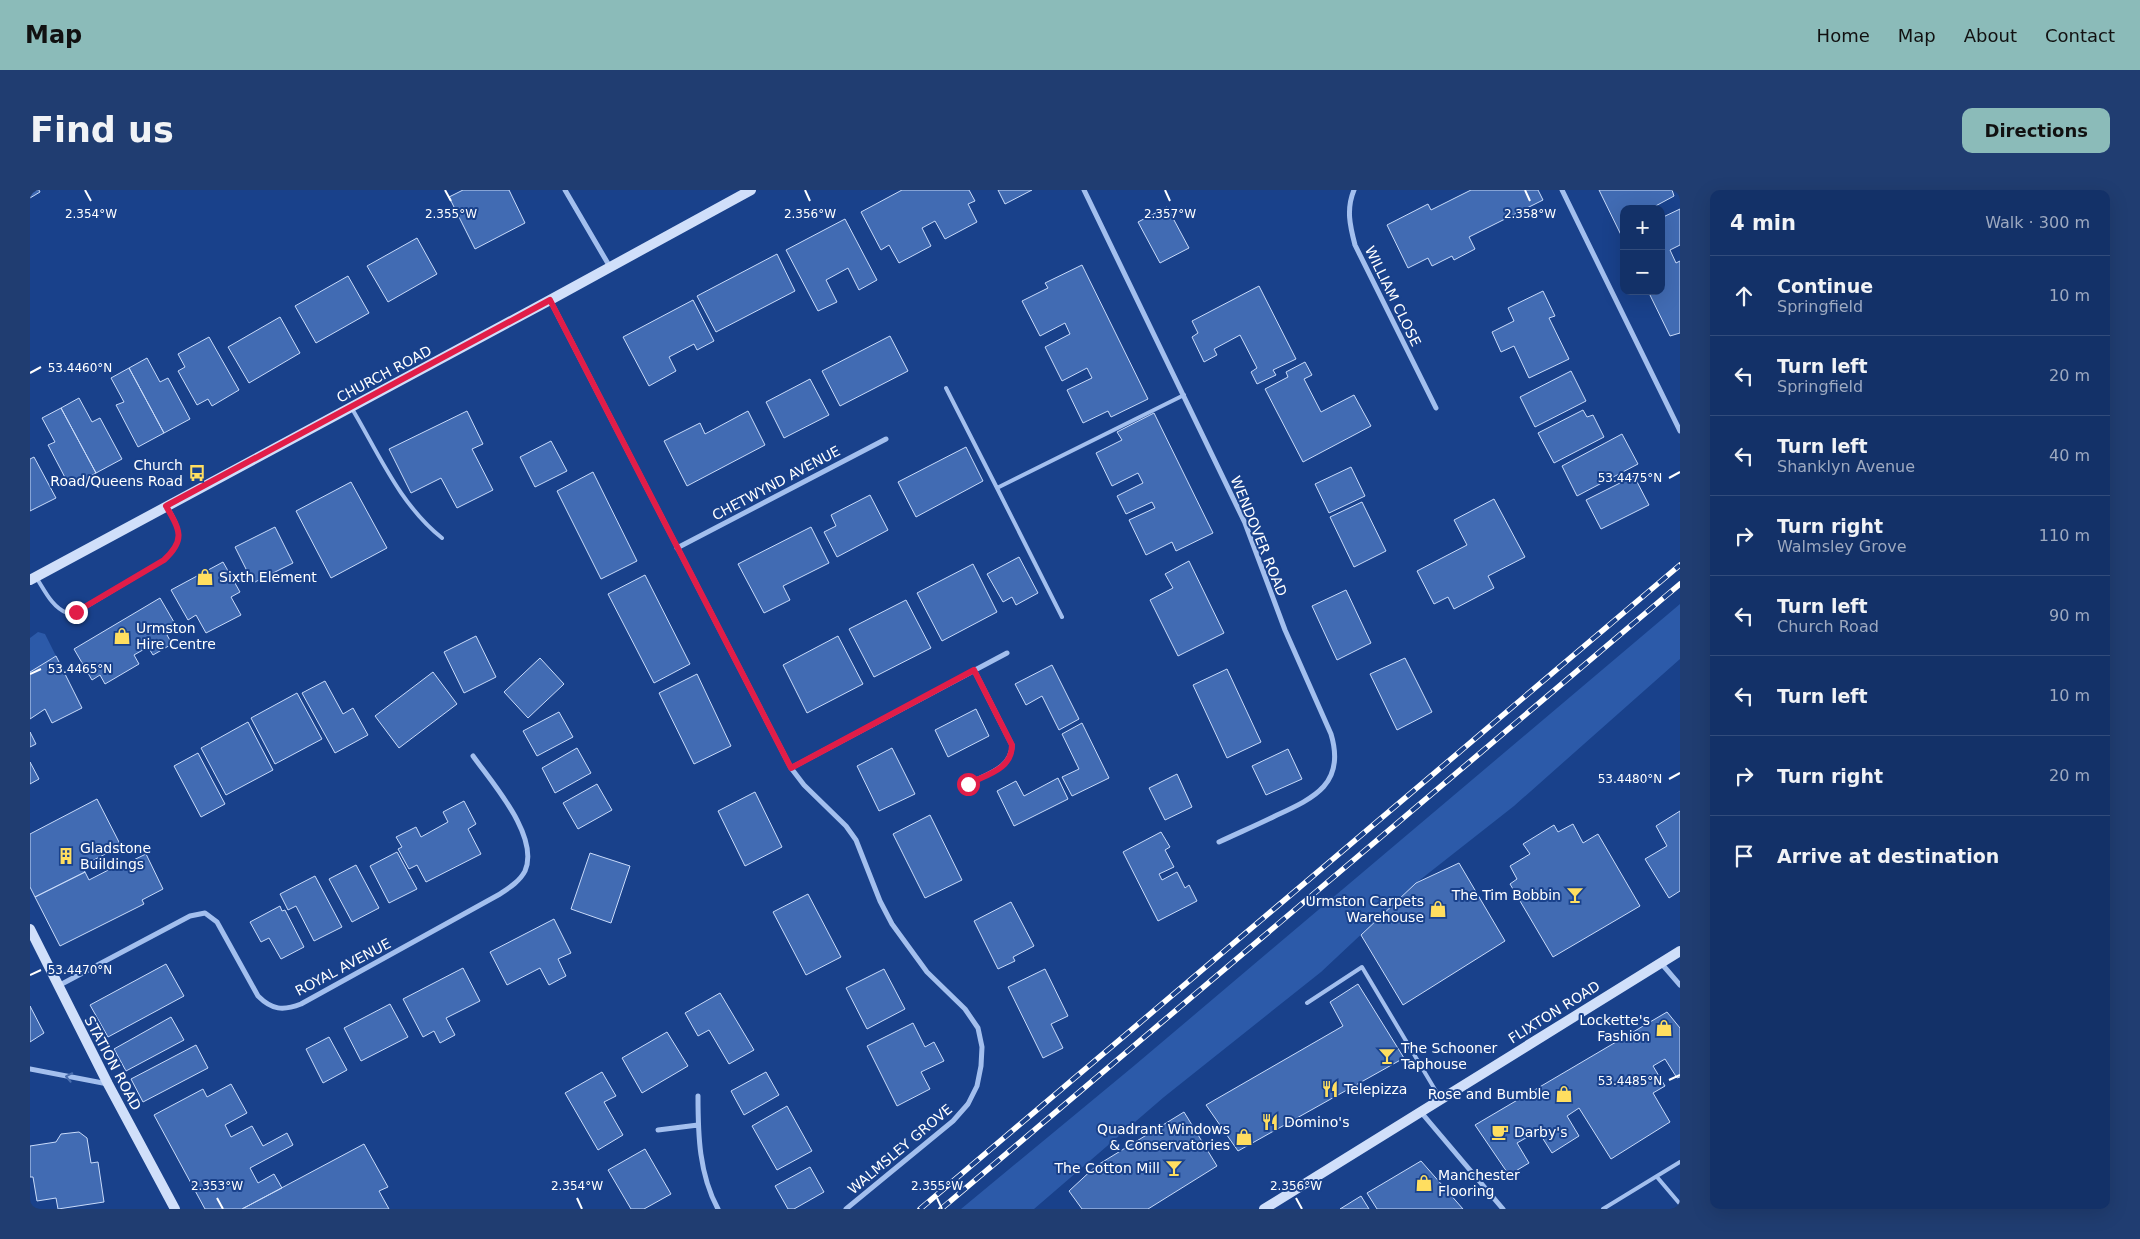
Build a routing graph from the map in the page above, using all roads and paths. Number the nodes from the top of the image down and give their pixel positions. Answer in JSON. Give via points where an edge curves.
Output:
{"nodes":[{"id":1,"x":565,"y":190,"type":"edge"},
{"id":2,"x":751,"y":190,"type":"edge"},
{"id":3,"x":1084,"y":190,"type":"edge"},
{"id":4,"x":1354,"y":190,"type":"edge"},
{"id":5,"x":1562,"y":190,"type":"edge"},
{"id":6,"x":611,"y":267,"type":"junction"},
{"id":7,"x":550,"y":300,"type":"junction"},
{"id":8,"x":946,"y":388,"type":"dead end"},
{"id":9,"x":1184,"y":395,"type":"junction"},
{"id":10,"x":351,"y":407,"type":"junction"},
{"id":11,"x":1436,"y":408,"type":"dead end"},
{"id":12,"x":1680,"y":431,"type":"edge"},
{"id":13,"x":886,"y":439,"type":"dead end"},
{"id":14,"x":997,"y":488,"type":"junction"},
{"id":15,"x":166,"y":506,"type":"junction"},
{"id":16,"x":442,"y":538,"type":"dead end"},
{"id":17,"x":677,"y":548,"type":"junction"},
{"id":18,"x":33,"y":579,"type":"edge"},
{"id":19,"x":1062,"y":617,"type":"dead end"},
{"id":20,"x":1007,"y":653,"type":"dead end"},
{"id":21,"x":974,"y":670,"type":"junction"},
{"id":22,"x":473,"y":756,"type":"dead end"},
{"id":23,"x":791,"y":768,"type":"junction"},
{"id":24,"x":968,"y":784,"type":"dead end"},
{"id":25,"x":1219,"y":842,"type":"dead end"},
{"id":26,"x":30,"y":929,"type":"edge"},
{"id":27,"x":1680,"y":951,"type":"edge"},
{"id":28,"x":1660,"y":963,"type":"junction"},
{"id":29,"x":58,"y":986,"type":"junction"},
{"id":30,"x":1680,"y":986,"type":"edge"},
{"id":31,"x":1307,"y":1003,"type":"dead end"},
{"id":32,"x":30,"y":1070,"type":"edge"},
{"id":33,"x":108,"y":1084,"type":"junction"},
{"id":34,"x":698,"y":1096,"type":"dead end"},
{"id":35,"x":1440,"y":1098,"type":"junction"},
{"id":36,"x":1420,"y":1110,"type":"junction"},
{"id":37,"x":698,"y":1125,"type":"junction"},
{"id":38,"x":658,"y":1130,"type":"dead end"},
{"id":39,"x":1680,"y":1162,"type":"edge"},
{"id":40,"x":1657,"y":1176,"type":"junction"},
{"id":41,"x":1680,"y":1204,"type":"edge"},
{"id":42,"x":175,"y":1209,"type":"edge"},
{"id":43,"x":718,"y":1209,"type":"edge"},
{"id":44,"x":846,"y":1209,"type":"edge"},
{"id":45,"x":1264,"y":1209,"type":"edge"},
{"id":46,"x":1503,"y":1209,"type":"edge"},
{"id":47,"x":1603,"y":1209,"type":"edge"}],
"edges":[{"from":1,"to":6,"type":"street"},
{"from":2,"to":6,"type":"main road","name":"CHURCH ROAD"},
{"from":3,"to":9,"type":"street","name":"WENDOVER ROAD"},
{"from":4,"to":11,"type":"street","name":"WILLIAM CLOSE","via":[[1349,202],[1355,245]]},
{"from":5,"to":12,"type":"street"},
{"from":6,"to":7,"type":"main road","name":"CHURCH ROAD"},
{"from":7,"to":10,"type":"main road","name":"CHURCH ROAD"},
{"from":7,"to":17,"type":"street","name":"WALMSLEY GROVE"},
{"from":8,"to":14,"type":"lane"},
{"from":9,"to":14,"type":"lane"},
{"from":9,"to":25,"type":"street","name":"WENDOVER ROAD","via":[[1245,523],[1285,630],[1335,748],[1331,776],[1309,800]]},
{"from":10,"to":15,"type":"main road","name":"CHURCH ROAD"},
{"from":10,"to":16,"type":"lane","via":[[404,498],[426,525]]},
{"from":13,"to":17,"type":"street","name":"CHETWYND AVENUE"},
{"from":14,"to":19,"type":"lane"},
{"from":15,"to":18,"type":"main road","name":"CHURCH ROAD"},
{"from":15,"to":18,"type":"lane","via":[[178,527],[178,544],[172,552],[84,608],[67,613],[60,610]]},
{"from":17,"to":23,"type":"street","name":"WALMSLEY GROVE"},
{"from":20,"to":21,"type":"street"},
{"from":21,"to":23,"type":"street"},
{"from":21,"to":24,"type":"street","via":[[1012,745],[1012,755],[1007,764]]},
{"from":22,"to":29,"type":"street","name":"ROYAL AVENUE","via":[[506,803],[527,843],[528,860],[524,872],[500,894],[289,1008],[277,1009],[266,1005],[218,922],[204,913],[190,916]]},
{"from":23,"to":44,"type":"street","name":"WALMSLEY GROVE","via":[[856,840],[892,924],[927,972],[965,1009],[978,1028],[982,1047],[977,1086],[968,1104],[953,1121]]},
{"from":26,"to":29,"type":"main road","name":"STATION ROAD"},
{"from":27,"to":28,"type":"main road","name":"FLIXTON ROAD"},
{"from":28,"to":30,"type":"street"},
{"from":28,"to":35,"type":"main road","name":"FLIXTON ROAD"},
{"from":29,"to":33,"type":"main road","name":"STATION ROAD"},
{"from":31,"to":35,"type":"lane","via":[[1362,967]]},
{"from":33,"to":32,"type":"street","one_way":true},
{"from":33,"to":42,"type":"main road","name":"STATION ROAD"},
{"from":34,"to":37,"type":"street"},
{"from":35,"to":36,"type":"main road","name":"FLIXTON ROAD"},
{"from":36,"to":45,"type":"main road","name":"FLIXTON ROAD"},
{"from":36,"to":46,"type":"street"},
{"from":37,"to":38,"type":"street"},
{"from":37,"to":43,"type":"street","via":[[702,1170]]},
{"from":39,"to":40,"type":"lane"},
{"from":40,"to":41,"type":"lane"},
{"from":40,"to":47,"type":"lane"}]}
